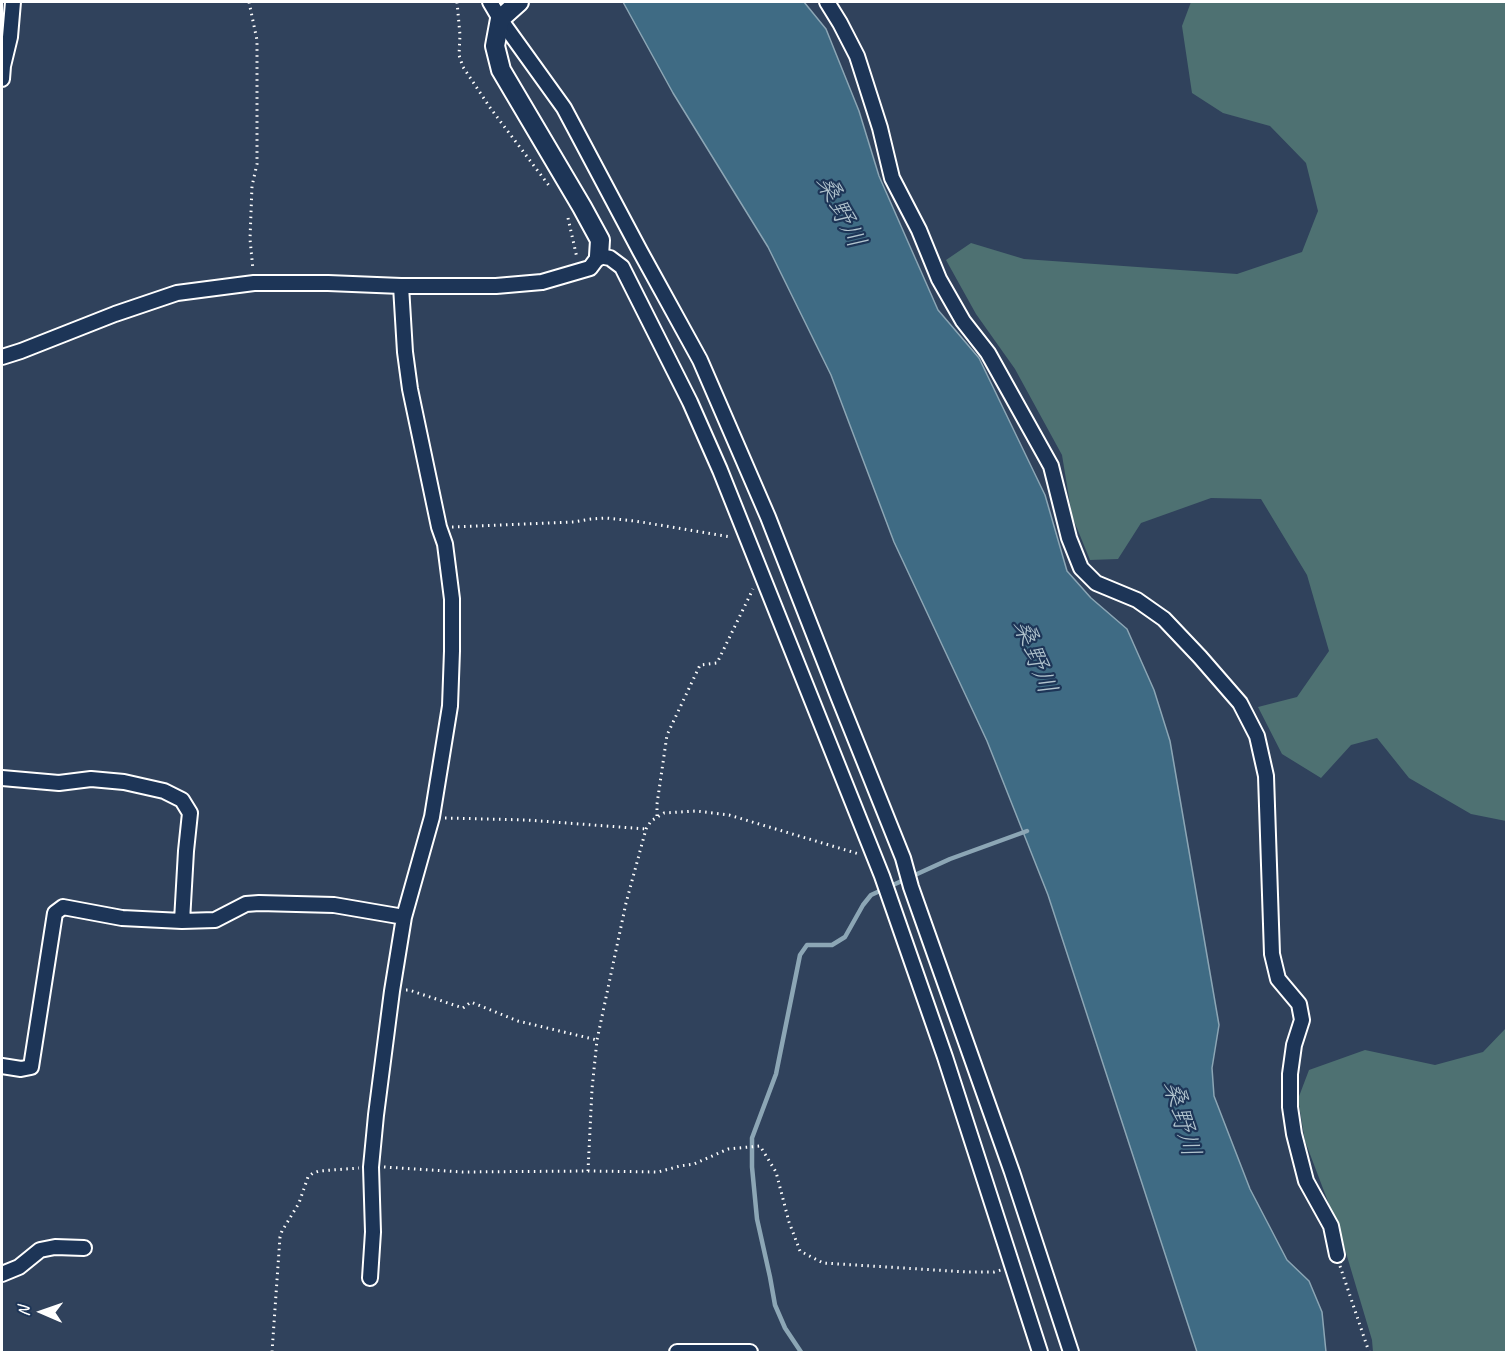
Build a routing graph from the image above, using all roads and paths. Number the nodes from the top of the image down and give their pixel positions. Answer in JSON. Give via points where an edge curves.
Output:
{"nodes":[{"id":1,"x":13,"y":2,"type":"edge"},
{"id":2,"x":249,"y":2,"type":"edge"},
{"id":3,"x":457,"y":2,"type":"edge"},
{"id":4,"x":490,"y":2,"type":"edge"},
{"id":5,"x":519,"y":2,"type":"edge"},
{"id":6,"x":827,"y":2,"type":"edge"},
{"id":7,"x":500,"y":19,"type":"junction"},
{"id":8,"x":2,"y":79,"type":"edge"},
{"id":9,"x":554,"y":192,"type":"dead end"},
{"id":10,"x":568,"y":216,"type":"dead end"},
{"id":11,"x":599,"y":256,"type":"junction"},
{"id":12,"x":581,"y":271,"type":"junction"},
{"id":13,"x":254,"y":283,"type":"junction"},
{"id":14,"x":401,"y":286,"type":"junction"},
{"id":15,"x":2,"y":357,"type":"edge"},
{"id":16,"x":439,"y":527,"type":"junction"},
{"id":17,"x":748,"y":540,"type":"junction"},
{"id":18,"x":761,"y":572,"type":"junction"},
{"id":19,"x":2,"y":778,"type":"edge"},
{"id":20,"x":657,"y":816,"type":"junction"},
{"id":21,"x":432,"y":817,"type":"junction"},
{"id":22,"x":646,"y":829,"type":"junction"},
{"id":23,"x":873,"y":852,"type":"junction"},
{"id":24,"x":404,"y":916,"type":"junction"},
{"id":25,"x":182,"y":921,"type":"junction"},
{"id":26,"x":392,"y":991,"type":"junction"},
{"id":27,"x":597,"y":1040,"type":"junction"},
{"id":28,"x":2,"y":1066,"type":"edge"},
{"id":29,"x":371,"y":1167,"type":"junction"},
{"id":30,"x":588,"y":1171,"type":"junction"},
{"id":31,"x":84,"y":1248,"type":"dead end"},
{"id":32,"x":1337,"y":1255,"type":"joint"},
{"id":33,"x":1012,"y":1267,"type":"junction"},
{"id":34,"x":2,"y":1274,"type":"edge"},
{"id":35,"x":370,"y":1278,"type":"dead end"},
{"id":36,"x":750,"y":1352,"type":"edge"},
{"id":37,"x":272,"y":1353,"type":"edge"},
{"id":38,"x":677,"y":1353,"type":"edge"},
{"id":39,"x":1040,"y":1353,"type":"edge"},
{"id":40,"x":1071,"y":1353,"type":"edge"},
{"id":41,"x":1369,"y":1353,"type":"edge"}],
"edges":[{"from":1,"to":8,"type":"street"},
{"from":2,"to":13,"type":"path","via":[[257,40],[257,164],[250,239]]},
{"from":3,"to":9,"type":"path","via":[[463,67]]},
{"from":4,"to":7,"type":"street"},
{"from":5,"to":7,"type":"street"},
{"from":6,"to":32,"type":"street","via":[[857,56],[892,177],[939,279],[963,321],[988,352],[1051,466],[1069,538],[1081,568],[1096,583],[1137,600],[1164,620],[1240,703],[1257,736],[1266,776],[1272,954],[1278,979],[1299,1004],[1302,1020],[1290,1074],[1294,1134],[1306,1181],[1331,1226]]},
{"from":7,"to":11,"type":"street","via":[[495,46],[501,70],[600,240]]},
{"from":7,"to":40,"type":"street","via":[[564,108],[700,360],[768,517],[903,858]]},
{"from":10,"to":12,"type":"path"},
{"from":11,"to":12,"type":"street","via":[[590,268]]},
{"from":11,"to":17,"type":"street","via":[[622,267],[690,402]]},
{"from":12,"to":14,"type":"street","via":[[542,282],[496,286]]},
{"from":13,"to":14,"type":"street"},
{"from":13,"to":15,"type":"street","via":[[177,293]]},
{"from":14,"to":16,"type":"street","via":[[410,389]]},
{"from":16,"to":17,"type":"path","via":[[606,518]]},
{"from":16,"to":21,"type":"street","via":[[452,599],[452,651],[450,706]]},
{"from":17,"to":18,"type":"street"},
{"from":18,"to":20,"type":"path","via":[[717,663],[700,665],[667,735]]},
{"from":18,"to":23,"type":"street"},
{"from":19,"to":25,"type":"street","via":[[59,783],[91,779],[124,782],[165,791],[182,800],[190,813]]},
{"from":20,"to":22,"type":"path"},
{"from":20,"to":23,"type":"path","via":[[696,811],[729,815],[859,854]]},
{"from":21,"to":22,"type":"path"},
{"from":21,"to":24,"type":"street"},
{"from":22,"to":27,"type":"path"},
{"from":23,"to":33,"type":"street","via":[[945,1057]]},
{"from":24,"to":25,"type":"street","via":[[334,905],[259,903],[246,904],[215,920]]},
{"from":24,"to":26,"type":"street"},
{"from":25,"to":28,"type":"street","via":[[122,918],[63,907],[55,913],[31,1067]]},
{"from":26,"to":27,"type":"path","via":[[409,990],[463,1008],[471,1002],[518,1021]]},
{"from":26,"to":29,"type":"street"},
{"from":27,"to":30,"type":"path"},
{"from":29,"to":30,"type":"path","via":[[462,1172]]},
{"from":29,"to":35,"type":"street"},
{"from":29,"to":37,"type":"path","via":[[319,1171],[308,1177],[280,1237]]},
{"from":30,"to":33,"type":"path","via":[[658,1172],[694,1164],[728,1149],[760,1146],[777,1172],[800,1251],[823,1263],[967,1272]]},
{"from":31,"to":34,"type":"street","via":[[40,1250],[19,1267]]},
{"from":32,"to":41,"type":"path"},
{"from":33,"to":39,"type":"street"},
{"from":36,"to":38,"type":"street"}]}
